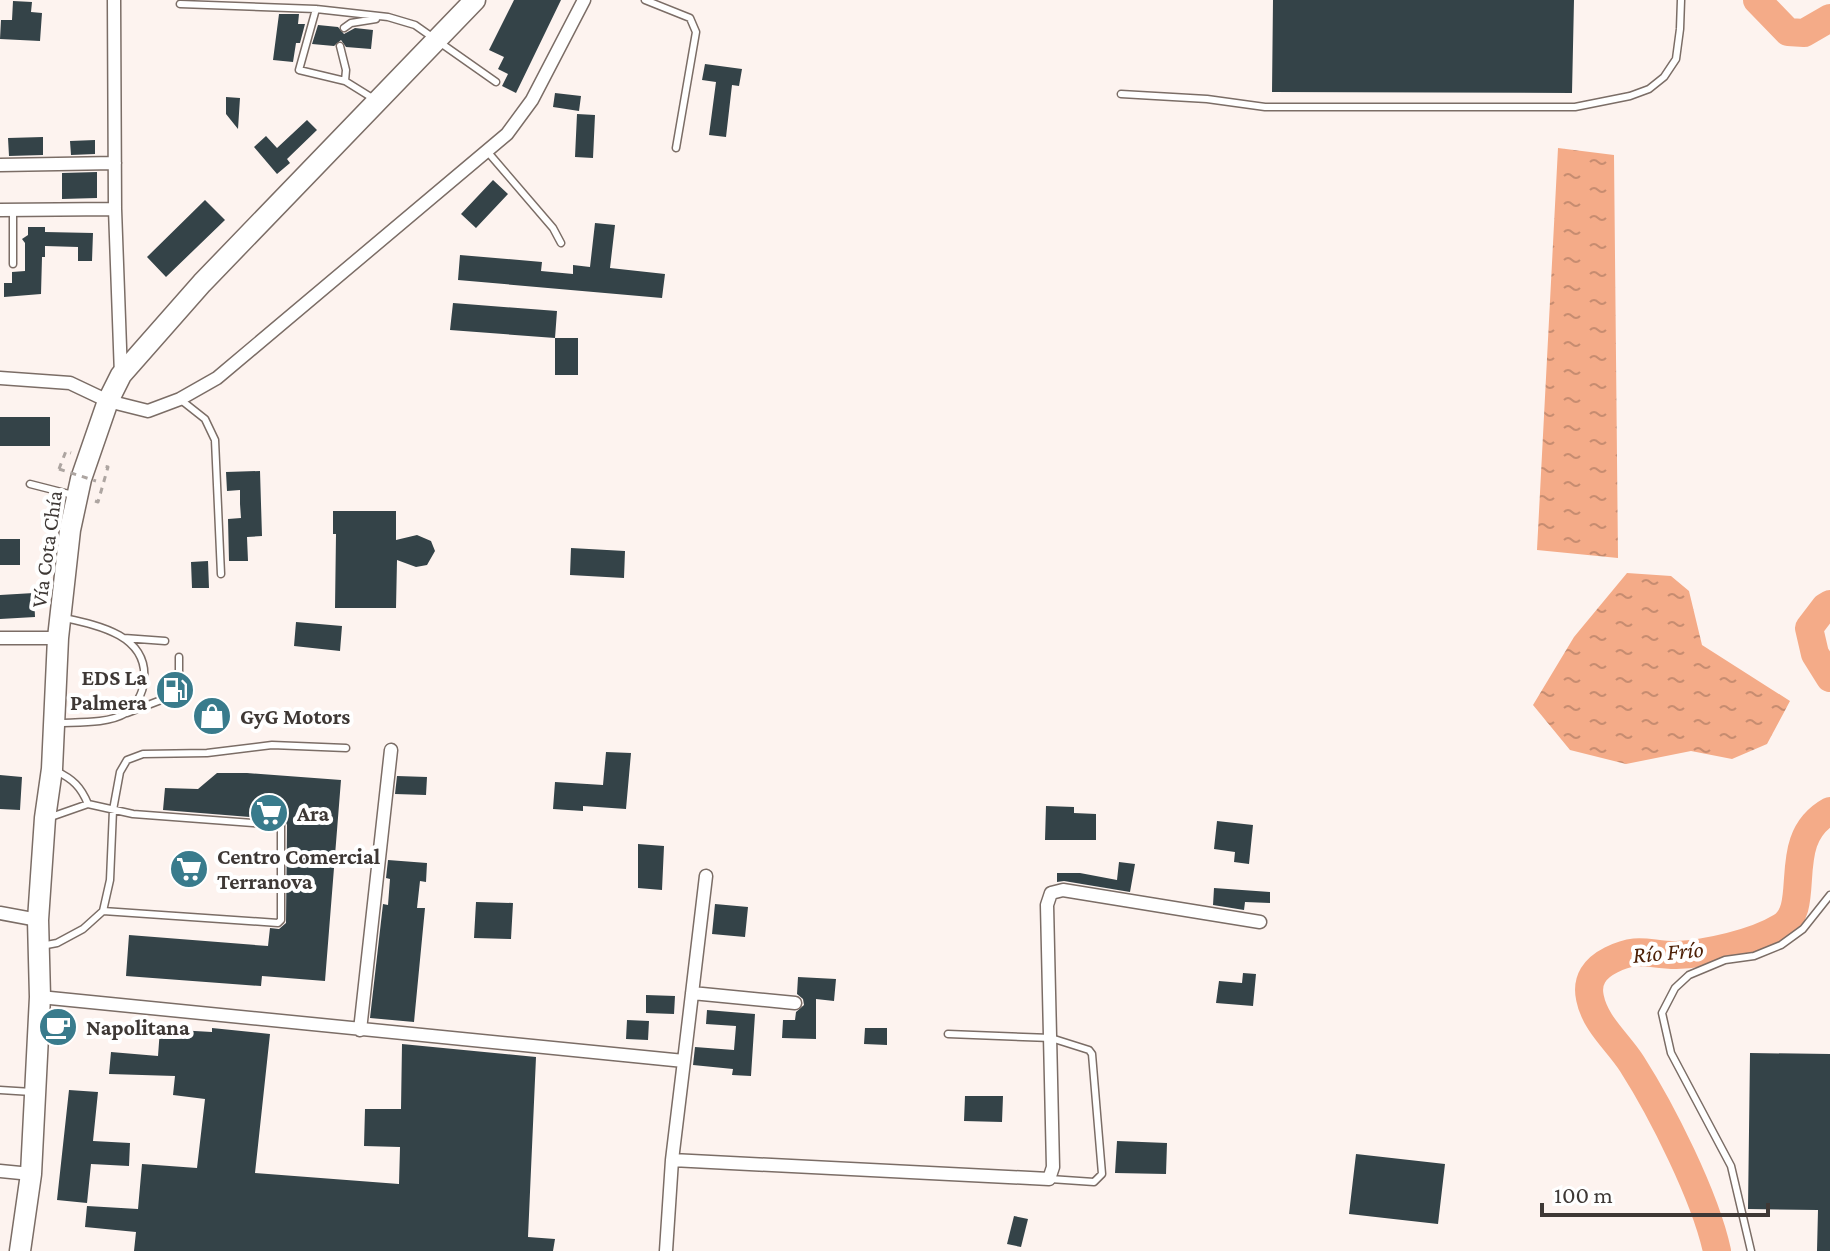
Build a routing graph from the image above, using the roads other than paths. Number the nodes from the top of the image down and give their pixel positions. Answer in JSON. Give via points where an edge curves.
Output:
{"nodes":[{"id":1,"x":114,"y":0,"type":"edge"},
{"id":2,"x":475,"y":0,"type":"edge"},
{"id":3,"x":584,"y":0,"type":"edge"},
{"id":4,"x":645,"y":0,"type":"edge"},
{"id":5,"x":1681,"y":0,"type":"edge"},
{"id":6,"x":180,"y":4,"type":"dead end"},
{"id":7,"x":316,"y":9,"type":"junction"},
{"id":8,"x":388,"y":17,"type":"junction"},
{"id":9,"x":344,"y":28,"type":"dead end"},
{"id":10,"x":434,"y":40,"type":"junction"},
{"id":11,"x":340,"y":46,"type":"dead end"},
{"id":12,"x":345,"y":81,"type":"junction"},
{"id":13,"x":496,"y":82,"type":"dead end"},
{"id":14,"x":1121,"y":94,"type":"dead end"},
{"id":15,"x":376,"y":100,"type":"junction"},
{"id":16,"x":676,"y":148,"type":"dead end"},
{"id":17,"x":486,"y":150,"type":"junction"},
{"id":18,"x":115,"y":163,"type":"junction"},
{"id":19,"x":0,"y":165,"type":"edge"},
{"id":20,"x":115,"y":209,"type":"junction"},
{"id":21,"x":6,"y":210,"type":"edge"},
{"id":22,"x":561,"y":243,"type":"dead end"},
{"id":23,"x":13,"y":264,"type":"dead end"},
{"id":24,"x":121,"y":375,"type":"junction"},
{"id":25,"x":0,"y":378,"type":"edge"},
{"id":26,"x":180,"y":399,"type":"junction"},
{"id":27,"x":108,"y":401,"type":"junction"},
{"id":28,"x":30,"y":484,"type":"dead end"},
{"id":29,"x":78,"y":496,"type":"junction"},
{"id":30,"x":221,"y":574,"type":"dead end"},
{"id":31,"x":59,"y":628,"type":"junction"},
{"id":32,"x":0,"y":638,"type":"edge"},
{"id":33,"x":124,"y":638,"type":"junction"},
{"id":34,"x":165,"y":641,"type":"dead end"},
{"id":35,"x":179,"y":657,"type":"dead end"},
{"id":36,"x":179,"y":681,"type":"dead end"},
{"id":37,"x":169,"y":697,"type":"dead end"},
{"id":38,"x":124,"y":714,"type":"junction"},
{"id":39,"x":54,"y":723,"type":"junction"},
{"id":40,"x":346,"y":748,"type":"dead end"},
{"id":41,"x":391,"y":750,"type":"dead end"},
{"id":42,"x":52,"y":769,"type":"junction"},
{"id":43,"x":88,"y":804,"type":"junction"},
{"id":44,"x":113,"y":810,"type":"junction"},
{"id":45,"x":45,"y":818,"type":"junction"},
{"id":46,"x":706,"y":876,"type":"dead end"},
{"id":47,"x":1830,"y":895,"type":"edge"},
{"id":48,"x":103,"y":911,"type":"junction"},
{"id":49,"x":0,"y":913,"type":"edge"},
{"id":50,"x":38,"y":920,"type":"junction"},
{"id":51,"x":1260,"y":922,"type":"dead end"},
{"id":52,"x":39,"y":947,"type":"junction"},
{"id":53,"x":692,"y":993,"type":"junction"},
{"id":54,"x":40,"y":997,"type":"junction"},
{"id":55,"x":795,"y":1003,"type":"dead end"},
{"id":56,"x":360,"y":1030,"type":"junction"},
{"id":57,"x":948,"y":1034,"type":"dead end"},
{"id":58,"x":1051,"y":1038,"type":"junction"},
{"id":59,"x":684,"y":1061,"type":"junction"},
{"id":60,"x":0,"y":1090,"type":"edge"},
{"id":61,"x":35,"y":1092,"type":"junction"},
{"id":62,"x":672,"y":1160,"type":"junction"},
{"id":63,"x":0,"y":1171,"type":"edge"},
{"id":64,"x":31,"y":1174,"type":"junction"},
{"id":65,"x":1049,"y":1179,"type":"junction"},
{"id":66,"x":20,"y":1251,"type":"edge"},
{"id":67,"x":666,"y":1251,"type":"edge"},
{"id":68,"x":1751,"y":1251,"type":"edge"}],
"edges":[{"from":1,"to":18,"type":"street"},
{"from":2,"to":10,"type":"main road","name":"Vía Cota Chía"},
{"from":3,"to":17,"type":"street","via":[[532,100],[507,134]]},
{"from":4,"to":16,"type":"lane","via":[[690,18],[696,32]]},
{"from":5,"to":14,"type":"lane","via":[[1676,59],[1664,77],[1630,96],[1575,107],[1265,107]]},
{"from":6,"to":7,"type":"lane"},
{"from":7,"to":8,"type":"lane"},
{"from":7,"to":12,"type":"lane","via":[[299,70]]},
{"from":8,"to":9,"type":"lane"},
{"from":8,"to":10,"type":"lane","via":[[415,25]]},
{"from":10,"to":13,"type":"lane"},
{"from":10,"to":15,"type":"main road","name":"Vía Cota Chía"},
{"from":11,"to":12,"type":"lane"},
{"from":12,"to":15,"type":"lane"},
{"from":15,"to":24,"type":"main road","name":"Vía Cota Chía"},
{"from":17,"to":22,"type":"lane"},
{"from":17,"to":26,"type":"street","via":[[217,378]]},
{"from":18,"to":19,"type":"street"},
{"from":18,"to":20,"type":"street"},
{"from":20,"to":21,"type":"street"},
{"from":20,"to":24,"type":"street"},
{"from":21,"to":23,"type":"lane"},
{"from":24,"to":27,"type":"main road","name":"Vía Cota Chía"},
{"from":25,"to":27,"type":"street","via":[[70,383]]},
{"from":26,"to":27,"type":"street","via":[[148,411]]},
{"from":26,"to":30,"type":"lane","via":[[205,419],[215,440]]},
{"from":27,"to":29,"type":"main road","name":"Vía Cota Chía"},
{"from":28,"to":29,"type":"lane"},
{"from":29,"to":31,"type":"main road","name":"Vía Cota Chía"},
{"from":31,"to":32,"type":"street"},
{"from":31,"to":33,"type":"lane","via":[[104,627]]},
{"from":31,"to":39,"type":"main road","name":"Vía Cota Chía"},
{"from":33,"to":34,"type":"lane"},
{"from":33,"to":38,"type":"lane","via":[[142,661],[145,678],[139,699]]},
{"from":35,"to":36,"type":"lane"},
{"from":37,"to":38,"type":"lane"},
{"from":38,"to":39,"type":"lane"},
{"from":39,"to":42,"type":"main road","name":"Vía Cota Chía"},
{"from":40,"to":44,"type":"lane","via":[[272,745],[138,755],[120,772]]},
{"from":41,"to":56,"type":"street"},
{"from":42,"to":43,"type":"lane","via":[[69,776]]},
{"from":42,"to":45,"type":"main road","name":"Vía Cota Chía"},
{"from":43,"to":44,"type":"lane"},
{"from":43,"to":45,"type":"lane"},
{"from":44,"to":48,"type":"lane"},
{"from":44,"to":48,"type":"lane","via":[[281,825],[281,920],[273,925]]},
{"from":45,"to":50,"type":"main road","name":"Vía Cota Chía"},
{"from":46,"to":53,"type":"street"},
{"from":47,"to":68,"type":"lane","via":[[1803,929],[1781,945],[1689,975],[1662,1013],[1671,1053],[1731,1166]]},
{"from":48,"to":52,"type":"lane","via":[[83,929]]},
{"from":49,"to":50,"type":"street"},
{"from":50,"to":52,"type":"main road","name":"Vía Cota Chía"},
{"from":51,"to":58,"type":"street","via":[[1063,890],[1051,893]]},
{"from":52,"to":54,"type":"main road","name":"Vía Cota Chía"},
{"from":53,"to":55,"type":"street"},
{"from":53,"to":59,"type":"street"},
{"from":54,"to":56,"type":"street"},
{"from":54,"to":61,"type":"main road","name":"Vía Cota Chía"},
{"from":56,"to":59,"type":"street"},
{"from":57,"to":58,"type":"lane"},
{"from":58,"to":65,"type":"street"},
{"from":58,"to":65,"type":"lane","via":[[1092,1054],[1102,1174],[1094,1182]]},
{"from":59,"to":62,"type":"street"},
{"from":60,"to":61,"type":"lane"},
{"from":61,"to":64,"type":"main road","name":"Vía Cota Chía"},
{"from":62,"to":65,"type":"street"},
{"from":62,"to":67,"type":"street"},
{"from":63,"to":64,"type":"street"},
{"from":64,"to":66,"type":"main road","name":"Vía Cota Chía"}]}
